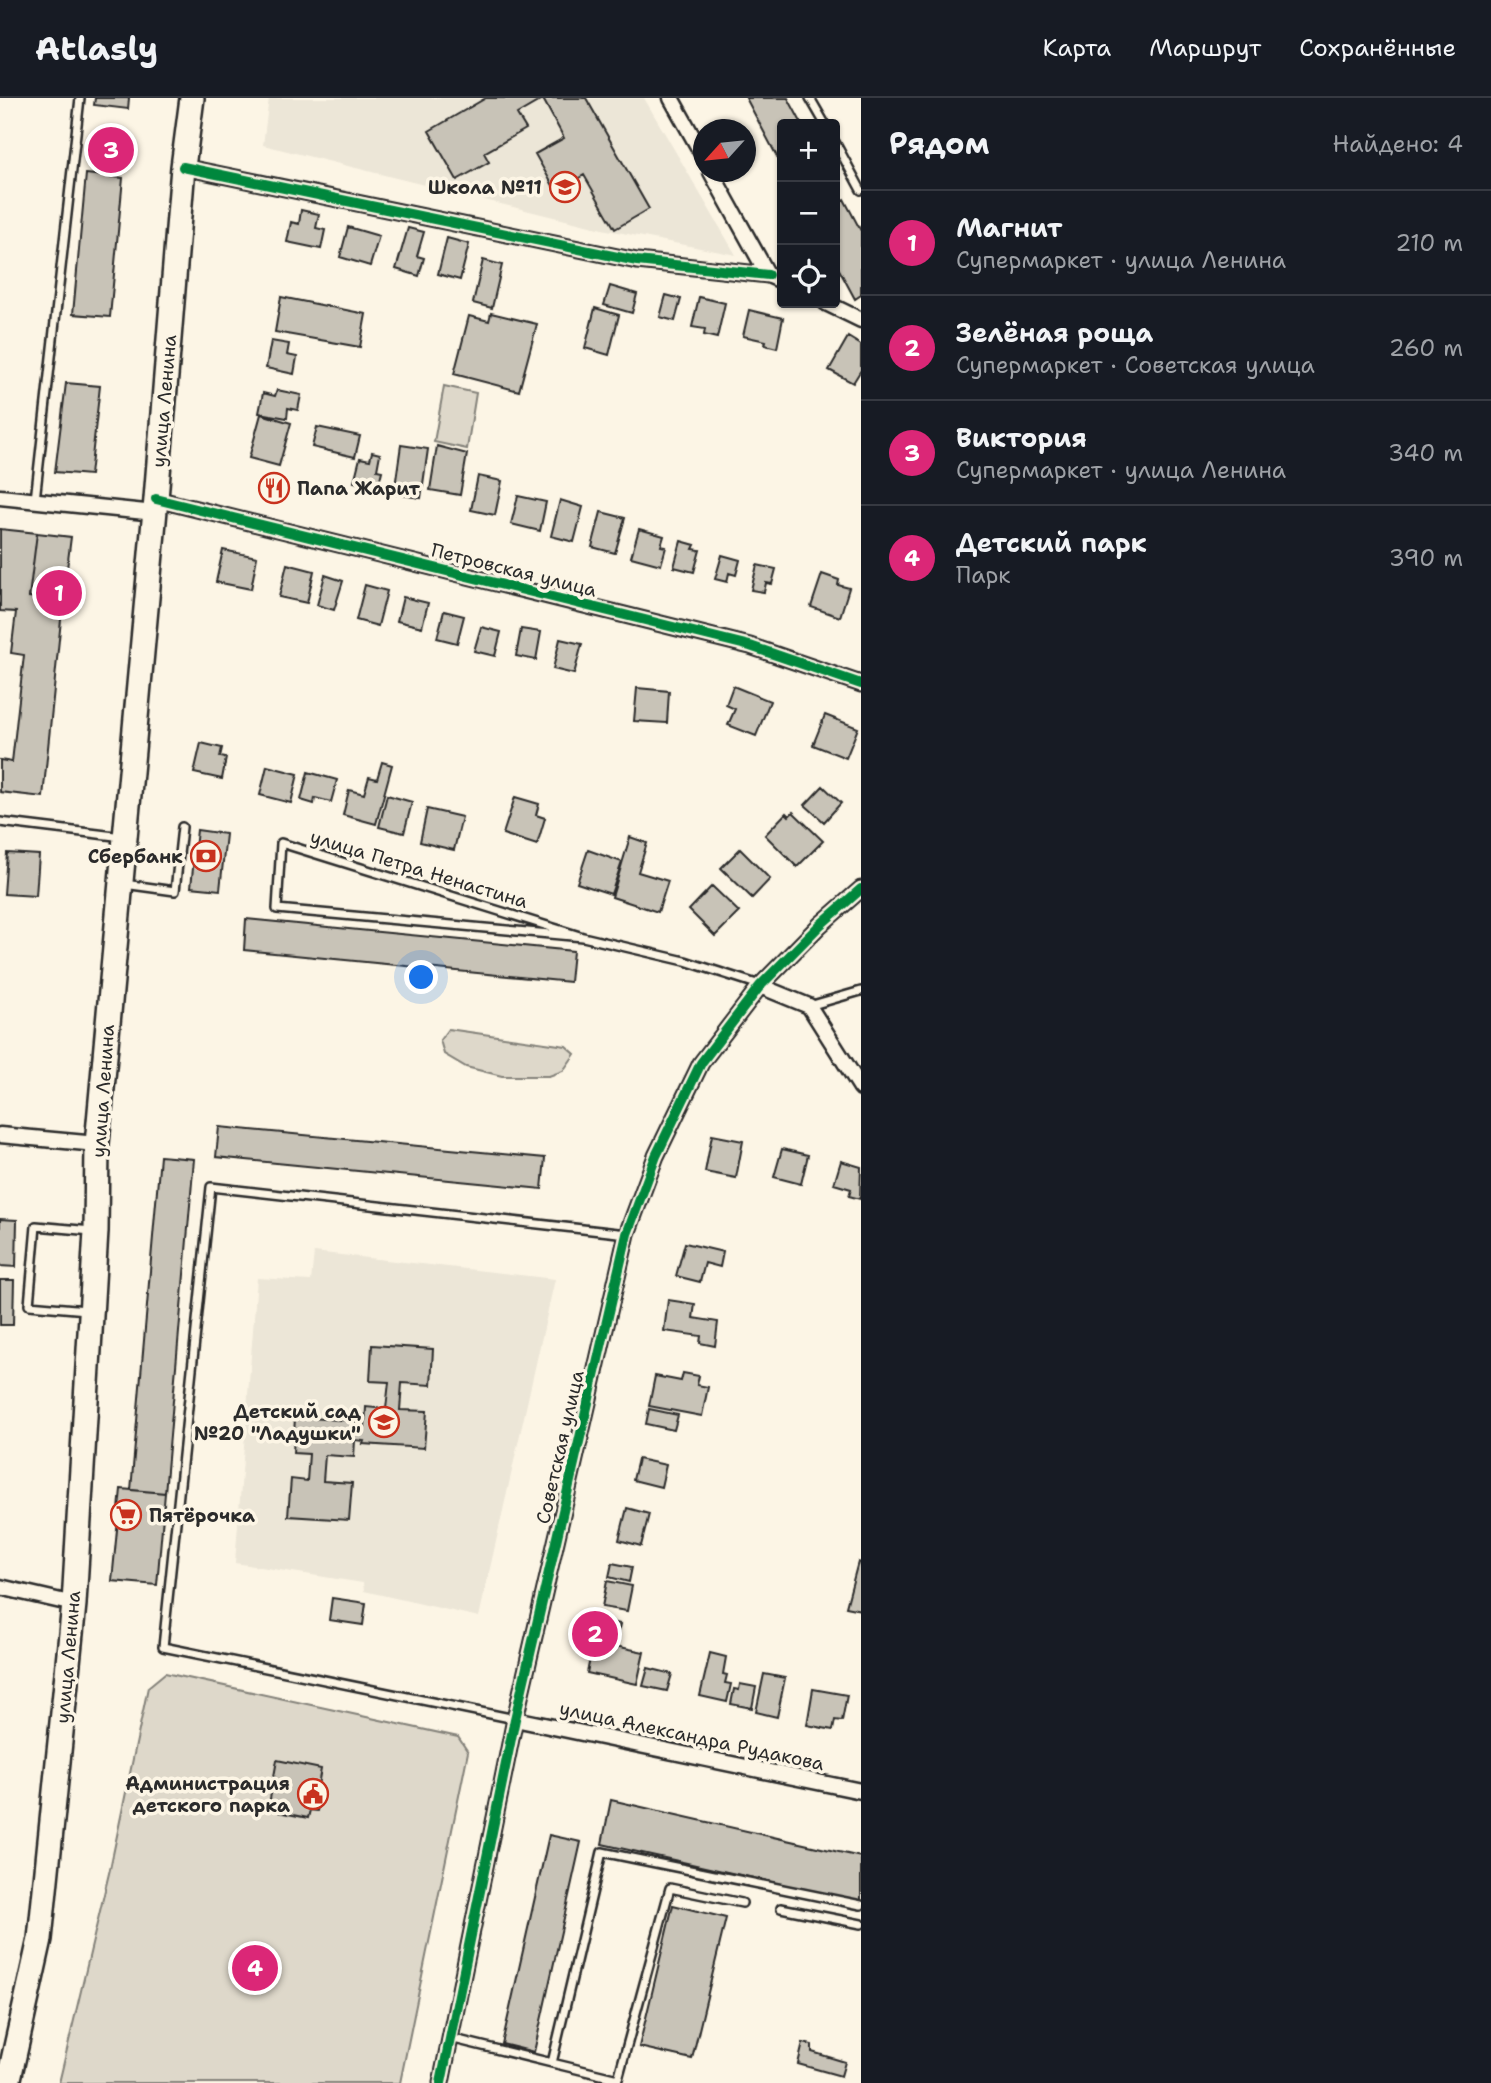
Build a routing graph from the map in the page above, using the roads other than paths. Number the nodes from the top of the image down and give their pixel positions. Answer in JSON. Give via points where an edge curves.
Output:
{"nodes":[{"id":1,"x":80,"y":98,"type":"edge"},
{"id":2,"x":192,"y":98,"type":"edge"},
{"id":3,"x":671,"y":98,"type":"edge"},
{"id":4,"x":810,"y":98,"type":"edge"},
{"id":5,"x":822,"y":119,"type":"edge"},
{"id":6,"x":693,"y":137,"type":"edge"},
{"id":7,"x":840,"y":150,"type":"edge"},
{"id":8,"x":183,"y":167,"type":"junction"},
{"id":9,"x":858,"y":179,"type":"edge"},
{"id":10,"x":717,"y":182,"type":"edge"},
{"id":11,"x":861,"y":190,"type":"edge"},
{"id":12,"x":768,"y":275,"type":"junction"},
{"id":13,"x":777,"y":279,"type":"edge"},
{"id":14,"x":836,"y":308,"type":"edge"},
{"id":15,"x":861,"y":320,"type":"edge"},
{"id":16,"x":0,"y":497,"type":"edge"},
{"id":17,"x":35,"y":501,"type":"junction"},
{"id":18,"x":155,"y":506,"type":"junction"},
{"id":19,"x":861,"y":684,"type":"edge"},
{"id":20,"x":0,"y":822,"type":"edge"},
{"id":21,"x":181,"y":827,"type":"dead end"},
{"id":22,"x":124,"y":837,"type":"junction"},
{"id":23,"x":120,"y":884,"type":"junction"},
{"id":24,"x":861,"y":890,"type":"edge"},
{"id":25,"x":583,"y":937,"type":"junction"},
{"id":26,"x":760,"y":986,"type":"junction"},
{"id":27,"x":861,"y":991,"type":"edge"},
{"id":28,"x":809,"y":1006,"type":"junction"},
{"id":29,"x":861,"y":1088,"type":"edge"},
{"id":30,"x":0,"y":1135,"type":"edge"},
{"id":31,"x":97,"y":1144,"type":"junction"},
{"id":32,"x":96,"y":1231,"type":"junction"},
{"id":33,"x":627,"y":1234,"type":"junction"},
{"id":34,"x":92,"y":1310,"type":"junction"},
{"id":35,"x":0,"y":1587,"type":"edge"},
{"id":36,"x":74,"y":1604,"type":"junction"},
{"id":37,"x":515,"y":1719,"type":"junction"},
{"id":38,"x":861,"y":1791,"type":"edge"},
{"id":39,"x":742,"y":1903,"type":"dead end"},
{"id":40,"x":861,"y":1905,"type":"edge"},
{"id":41,"x":781,"y":1908,"type":"dead end"},
{"id":42,"x":861,"y":1924,"type":"edge"},
{"id":43,"x":450,"y":2038,"type":"junction"},
{"id":44,"x":552,"y":2063,"type":"junction"},
{"id":45,"x":8,"y":2083,"type":"edge"},
{"id":46,"x":441,"y":2083,"type":"edge"}],
"edges":[{"from":1,"to":17,"type":"lane"},
{"from":2,"to":8,"type":"main road","name":"улица Ленина"},
{"from":3,"to":6,"type":"street"},
{"from":4,"to":5,"type":"lane"},
{"from":7,"to":9,"type":"lane"},
{"from":8,"to":12,"type":"street","via":[[637,261]]},
{"from":8,"to":18,"type":"main road","name":"улица Ленина"},
{"from":9,"to":11,"type":"lane"},
{"from":10,"to":12,"type":"street"},
{"from":12,"to":13,"type":"street"},
{"from":14,"to":15,"type":"street"},
{"from":16,"to":17,"type":"street","name":"Петровская улица"},
{"from":17,"to":18,"type":"street","name":"Петровская улица"},
{"from":18,"to":19,"type":"street","name":"Петровская улица","via":[[750,646]]},
{"from":18,"to":22,"type":"main road","name":"улица Ленина"},
{"from":20,"to":22,"type":"lane"},
{"from":21,"to":23,"type":"lane","via":[[175,891]]},
{"from":22,"to":23,"type":"main road","name":"улица Ленина"},
{"from":23,"to":31,"type":"main road","name":"улица Ленина"},
{"from":24,"to":26,"type":"street","name":"Советская улица"},
{"from":25,"to":25,"type":"lane","name":"улица Петра Ненастина","via":[[277,909],[281,843],[386,876]]},
{"from":25,"to":26,"type":"lane","name":"улица Петра Ненастина","via":[[685,961]]},
{"from":26,"to":28,"type":"street"},
{"from":26,"to":33,"type":"street","name":"Советская улица","via":[[701,1063],[656,1156]]},
{"from":27,"to":28,"type":"lane"},
{"from":28,"to":29,"type":"street"},
{"from":30,"to":31,"type":"street"},
{"from":31,"to":32,"type":"main road","name":"улица Ленина"},
{"from":32,"to":34,"type":"main road","name":"улица Ленина"},
{"from":32,"to":34,"type":"lane","via":[[36,1226],[29,1305]]},
{"from":33,"to":37,"type":"street","name":"Советская улица"},
{"from":33,"to":37,"type":"lane","via":[[212,1187],[163,1647]]},
{"from":34,"to":36,"type":"main road","name":"улица Ленина"},
{"from":35,"to":36,"type":"street"},
{"from":36,"to":45,"type":"main road","name":"улица Ленина","via":[[40,1940]]},
{"from":37,"to":38,"type":"street","name":"улица Александра Рудакова"},
{"from":37,"to":43,"type":"street","name":"Советская улица"},
{"from":39,"to":44,"type":"lane","via":[[670,1888],[618,2080]]},
{"from":40,"to":44,"type":"lane","via":[[602,1852]]},
{"from":41,"to":42,"type":"lane"},
{"from":43,"to":44,"type":"lane"},
{"from":43,"to":46,"type":"street","name":"Советская улица"}]}
